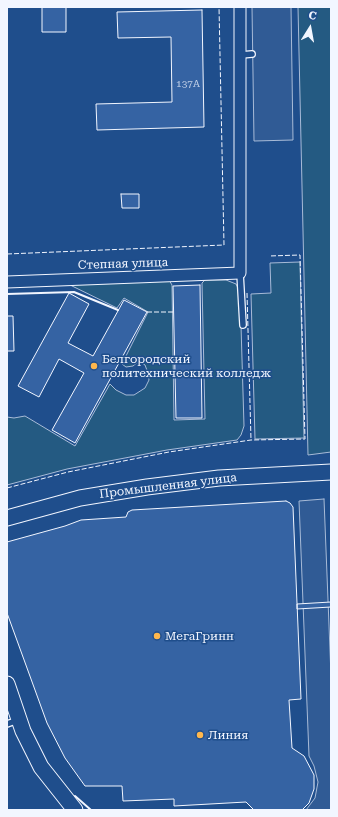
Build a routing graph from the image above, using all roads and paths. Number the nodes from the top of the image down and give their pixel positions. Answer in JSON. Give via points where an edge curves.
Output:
{"nodes":[{"id":1,"x":240,"y":7,"type":"edge"},
{"id":2,"x":252,"y":54,"type":"dead end"},
{"id":3,"x":241,"y":55,"type":"junction"},
{"id":4,"x":240,"y":273,"type":"junction"},
{"id":5,"x":7,"y":282,"type":"edge"},
{"id":6,"x":243,"y":325,"type":"dead end"},
{"id":7,"x":331,"y":472,"type":"edge"},
{"id":8,"x":7,"y":518,"type":"edge"},
{"id":9,"x":7,"y":684,"type":"edge"},
{"id":10,"x":13,"y":722,"type":"edge"},
{"id":11,"x":75,"y":810,"type":"edge"}],
"edges":[{"from":1,"to":3,"type":"street"},
{"from":2,"to":3,"type":"lane"},
{"from":3,"to":4,"type":"street"},
{"from":4,"to":5,"type":"street","name":"Степная улица"},
{"from":4,"to":6,"type":"lane"},
{"from":7,"to":8,"type":"street","name":"Промышленная улица","via":[[219,478],[147,487],[80,498]]},
{"from":9,"to":10,"type":"street"},
{"from":10,"to":11,"type":"street","via":[[41,767]]}]}
